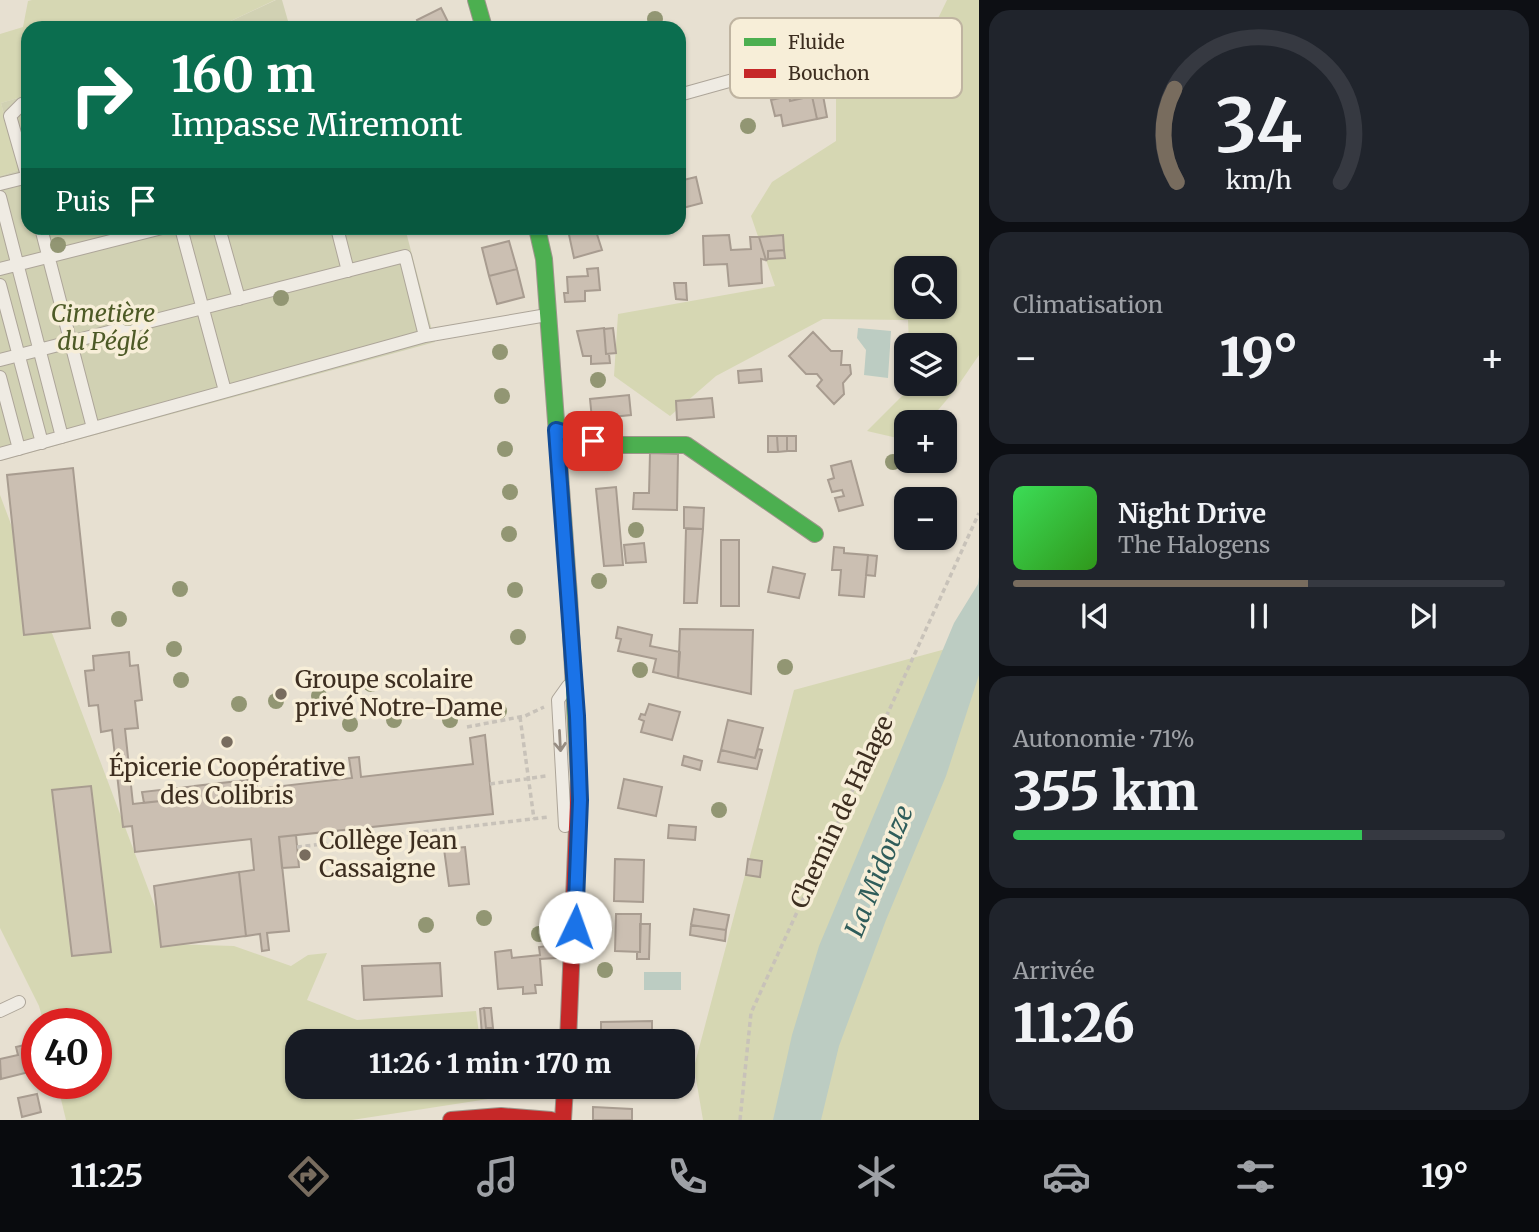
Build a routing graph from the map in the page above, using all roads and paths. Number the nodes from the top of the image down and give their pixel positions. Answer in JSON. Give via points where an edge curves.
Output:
{"nodes":[{"id":1,"x":476,"y":0,"type":"edge"},
{"id":2,"x":482,"y":21,"type":"edge"},
{"id":3,"x":730,"y":81,"type":"edge"},
{"id":4,"x":686,"y":93,"type":"edge"},
{"id":5,"x":21,"y":105,"type":"edge"},
{"id":6,"x":21,"y":153,"type":"edge"},
{"id":7,"x":21,"y":179,"type":"edge"},
{"id":8,"x":0,"y":184,"type":"edge"},
{"id":9,"x":0,"y":197,"type":"edge"},
{"id":10,"x":43,"y":235,"type":"edge"},
{"id":11,"x":134,"y":235,"type":"edge"},
{"id":12,"x":183,"y":235,"type":"edge"},
{"id":13,"x":221,"y":235,"type":"edge"},
{"id":14,"x":339,"y":235,"type":"edge"},
{"id":15,"x":539,"y":235,"type":"edge"},
{"id":16,"x":48,"y":257,"type":"junction"},
{"id":17,"x":18,"y":265,"type":"junction"},
{"id":18,"x":0,"y":269,"type":"edge"},
{"id":19,"x":348,"y":271,"type":"junction"},
{"id":20,"x":0,"y":285,"type":"edge"},
{"id":21,"x":239,"y":299,"type":"junction"},
{"id":22,"x":202,"y":308,"type":"junction"},
{"id":23,"x":547,"y":314,"type":"junction"},
{"id":24,"x":425,"y":336,"type":"junction"},
{"id":25,"x":71,"y":342,"type":"junction"},
{"id":26,"x":40,"y":350,"type":"junction"},
{"id":27,"x":19,"y":356,"type":"junction"},
{"id":28,"x":0,"y":360,"type":"edge"},
{"id":29,"x":0,"y":377,"type":"edge"},
{"id":30,"x":225,"y":391,"type":"junction"},
{"id":31,"x":93,"y":428,"type":"junction"},
{"id":32,"x":556,"y":430,"type":"junction"},
{"id":33,"x":62,"y":437,"type":"junction"},
{"id":34,"x":42,"y":443,"type":"junction"},
{"id":35,"x":19,"y":449,"type":"junction"},
{"id":36,"x":0,"y":454,"type":"edge"},
{"id":37,"x":979,"y":513,"type":"edge"},
{"id":38,"x":815,"y":534,"type":"dead end"},
{"id":39,"x":575,"y":678,"type":"junction"},
{"id":40,"x":558,"y":700,"type":"junction"},
{"id":41,"x":520,"y":717,"type":"junction"},
{"id":42,"x":467,"y":727,"type":"dead end"},
{"id":43,"x":562,"y":774,"type":"junction"},
{"id":44,"x":526,"y":779,"type":"junction"},
{"id":45,"x":490,"y":784,"type":"dead end"},
{"id":46,"x":564,"y":815,"type":"junction"},
{"id":47,"x":534,"y":819,"type":"junction"},
{"id":48,"x":579,"y":845,"type":"junction"},
{"id":49,"x":297,"y":847,"type":"dead end"},
{"id":50,"x":19,"y":1002,"type":"dead end"},
{"id":51,"x":0,"y":1012,"type":"edge"},
{"id":52,"x":569,"y":1029,"type":"edge"},
{"id":53,"x":564,"y":1099,"type":"edge"},
{"id":54,"x":452,"y":1120,"type":"edge"},
{"id":55,"x":551,"y":1120,"type":"edge"},
{"id":56,"x":563,"y":1120,"type":"edge"},
{"id":57,"x":740,"y":1120,"type":"edge"}],
"edges":[{"from":1,"to":2,"type":"street"},
{"from":3,"to":4,"type":"lane"},
{"from":5,"to":6,"type":"lane","via":[[10,116]]},
{"from":7,"to":8,"type":"lane"},
{"from":9,"to":17,"type":"lane"},
{"from":10,"to":16,"type":"lane"},
{"from":11,"to":16,"type":"lane"},
{"from":12,"to":22,"type":"lane"},
{"from":13,"to":21,"type":"lane"},
{"from":14,"to":19,"type":"lane"},
{"from":15,"to":23,"type":"street"},
{"from":16,"to":17,"type":"lane"},
{"from":16,"to":25,"type":"lane"},
{"from":17,"to":18,"type":"lane"},
{"from":17,"to":26,"type":"lane"},
{"from":19,"to":21,"type":"lane"},
{"from":19,"to":24,"type":"lane","via":[[405,256]]},
{"from":20,"to":27,"type":"lane"},
{"from":21,"to":22,"type":"lane"},
{"from":22,"to":25,"type":"lane"},
{"from":22,"to":30,"type":"lane"},
{"from":23,"to":24,"type":"lane"},
{"from":23,"to":32,"type":"street"},
{"from":24,"to":30,"type":"lane"},
{"from":25,"to":26,"type":"lane"},
{"from":25,"to":31,"type":"lane"},
{"from":26,"to":27,"type":"lane"},
{"from":26,"to":33,"type":"lane"},
{"from":27,"to":28,"type":"lane"},
{"from":27,"to":34,"type":"lane"},
{"from":29,"to":35,"type":"lane"},
{"from":30,"to":31,"type":"lane"},
{"from":31,"to":33,"type":"lane"},
{"from":32,"to":38,"type":"street","via":[[609,446],[686,445]]},
{"from":32,"to":39,"type":"street"},
{"from":33,"to":34,"type":"lane"},
{"from":34,"to":35,"type":"lane"},
{"from":35,"to":36,"type":"lane"},
{"from":37,"to":57,"type":"path","name":"Chemin de Halage","via":[[751,1013]]},
{"from":39,"to":40,"type":"lane"},
{"from":39,"to":48,"type":"street"},
{"from":40,"to":41,"type":"path"},
{"from":40,"to":43,"type":"lane","one_way":true},
{"from":41,"to":42,"type":"path"},
{"from":41,"to":44,"type":"path"},
{"from":43,"to":44,"type":"path"},
{"from":43,"to":46,"type":"lane"},
{"from":44,"to":45,"type":"path"},
{"from":44,"to":47,"type":"path"},
{"from":46,"to":47,"type":"path"},
{"from":46,"to":48,"type":"lane","via":[[565,828]]},
{"from":47,"to":49,"type":"path"},
{"from":48,"to":52,"type":"street"},
{"from":50,"to":51,"type":"lane"},
{"from":53,"to":56,"type":"street"},
{"from":54,"to":55,"type":"street","via":[[482,1115]]}]}
